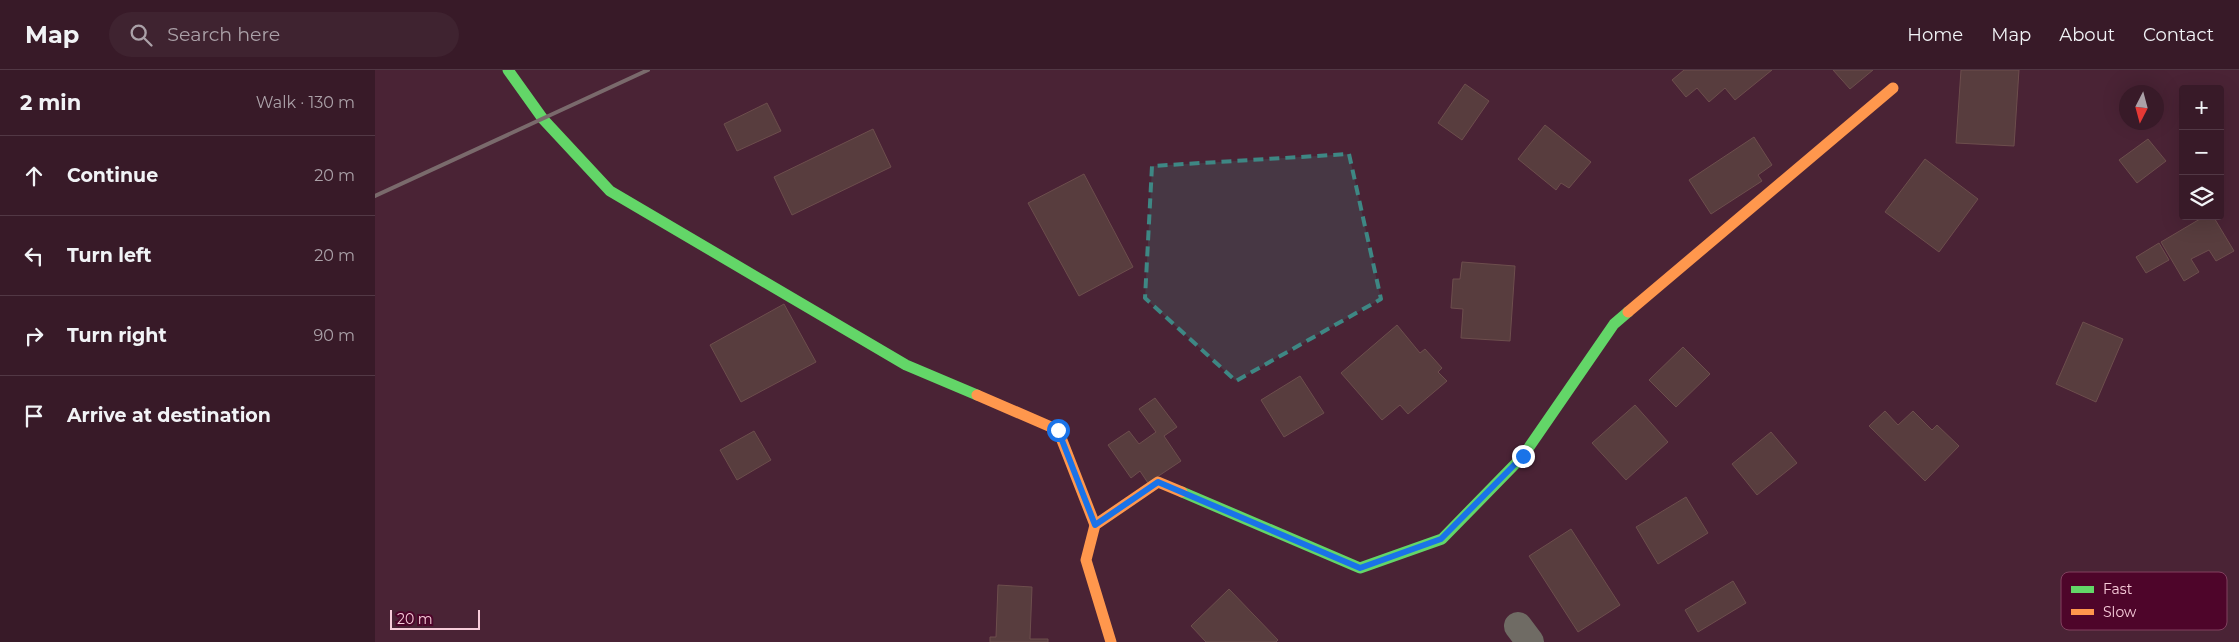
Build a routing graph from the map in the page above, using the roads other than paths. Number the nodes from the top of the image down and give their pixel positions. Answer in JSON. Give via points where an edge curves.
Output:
{"nodes":[{"id":1,"x":508,"y":70,"type":"edge"},
{"id":2,"x":1893,"y":88,"type":"dead end"},
{"id":3,"x":1095,"y":525,"type":"junction"},
{"id":4,"x":1111,"y":642,"type":"edge"}],
"edges":[{"from":1,"to":3,"type":"street","via":[[543,119],[610,191],[906,365],[1058,430]]},
{"from":2,"to":3,"type":"street","via":[[1614,324],[1523,456],[1441,539],[1360,568],[1158,482]]},
{"from":3,"to":4,"type":"street","via":[[1086,560]]}]}
